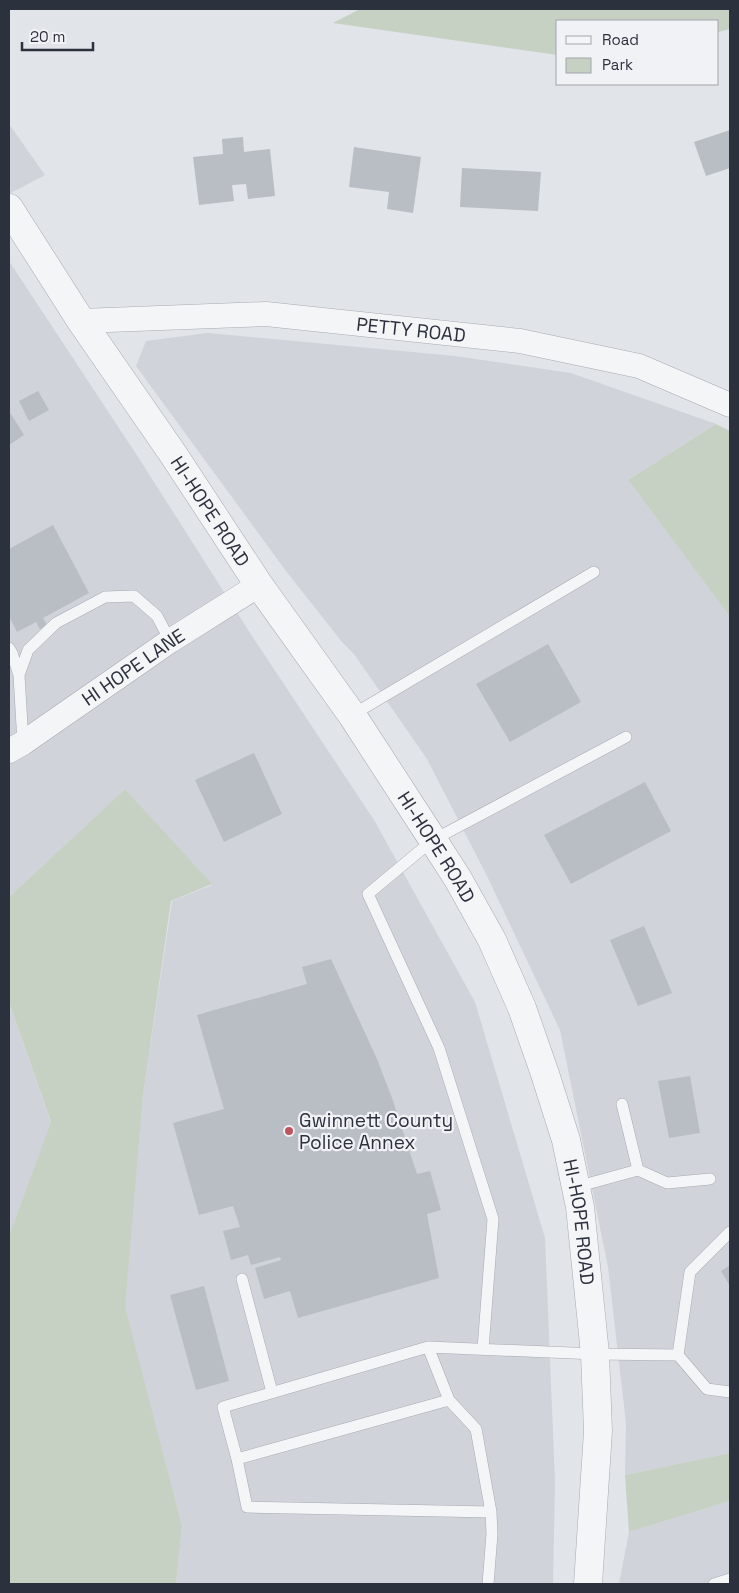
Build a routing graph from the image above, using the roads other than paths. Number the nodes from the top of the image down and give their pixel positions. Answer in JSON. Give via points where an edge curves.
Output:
{"nodes":[{"id":1,"x":9,"y":208,"type":"edge"},
{"id":2,"x":81,"y":321,"type":"junction"},
{"id":3,"x":730,"y":405,"type":"edge"},
{"id":4,"x":594,"y":572,"type":"dead end"},
{"id":5,"x":259,"y":585,"type":"junction"},
{"id":6,"x":170,"y":641,"type":"junction"},
{"id":7,"x":9,"y":648,"type":"edge"},
{"id":8,"x":19,"y":675,"type":"junction"},
{"id":9,"x":352,"y":716,"type":"junction"},
{"id":10,"x":626,"y":737,"type":"dead end"},
{"id":11,"x":16,"y":747,"type":"edge"},
{"id":12,"x":434,"y":840,"type":"junction"},
{"id":13,"x":622,"y":1104,"type":"dead end"},
{"id":14,"x":638,"y":1170,"type":"junction"},
{"id":15,"x":710,"y":1178,"type":"dead end"},
{"id":16,"x":576,"y":1187,"type":"junction"},
{"id":17,"x":730,"y":1232,"type":"edge"},
{"id":18,"x":242,"y":1279,"type":"dead end"},
{"id":19,"x":428,"y":1347,"type":"junction"},
{"id":20,"x":483,"y":1350,"type":"junction"},
{"id":21,"x":595,"y":1354,"type":"junction"},
{"id":22,"x":678,"y":1355,"type":"junction"},
{"id":23,"x":272,"y":1392,"type":"junction"},
{"id":24,"x":730,"y":1392,"type":"edge"},
{"id":25,"x":449,"y":1400,"type":"junction"},
{"id":26,"x":237,"y":1459,"type":"junction"},
{"id":27,"x":491,"y":1512,"type":"junction"},
{"id":28,"x":730,"y":1579,"type":"edge"},
{"id":29,"x":488,"y":1584,"type":"edge"},
{"id":30,"x":588,"y":1584,"type":"edge"},
{"id":31,"x":714,"y":1584,"type":"edge"}],
"edges":[{"from":1,"to":2,"type":"street","name":"HI-HOPE ROAD"},
{"from":2,"to":3,"type":"street","name":"PETTY ROAD","via":[[266,314],[520,341],[639,366]]},
{"from":2,"to":5,"type":"street","name":"HI-HOPE ROAD"},
{"from":4,"to":9,"type":"lane"},
{"from":5,"to":6,"type":"street","name":"HI HOPE LANE"},
{"from":5,"to":9,"type":"street","name":"HI-HOPE ROAD"},
{"from":6,"to":8,"type":"lane","via":[[157,616],[134,596],[105,597],[56,623],[28,650]]},
{"from":6,"to":11,"type":"street","name":"HI HOPE LANE"},
{"from":7,"to":8,"type":"lane"},
{"from":8,"to":11,"type":"lane"},
{"from":9,"to":12,"type":"street","name":"HI-HOPE ROAD"},
{"from":10,"to":12,"type":"lane"},
{"from":12,"to":16,"type":"street","name":"HI-HOPE ROAD","via":[[492,940],[522,1008],[566,1140]]},
{"from":12,"to":20,"type":"lane","via":[[368,894],[439,1048],[493,1219]]},
{"from":13,"to":14,"type":"lane"},
{"from":14,"to":15,"type":"lane","via":[[666,1183]]},
{"from":14,"to":16,"type":"lane"},
{"from":16,"to":21,"type":"street","name":"HI-HOPE ROAD"},
{"from":17,"to":22,"type":"lane","via":[[690,1272]]},
{"from":18,"to":23,"type":"lane"},
{"from":19,"to":20,"type":"lane"},
{"from":19,"to":23,"type":"lane"},
{"from":19,"to":25,"type":"lane"},
{"from":20,"to":21,"type":"lane"},
{"from":21,"to":22,"type":"lane"},
{"from":21,"to":30,"type":"street","name":"HI-HOPE ROAD","via":[[598,1431]]},
{"from":22,"to":24,"type":"lane","via":[[707,1389]]},
{"from":23,"to":26,"type":"lane","via":[[223,1407]]},
{"from":25,"to":26,"type":"lane"},
{"from":25,"to":27,"type":"lane","via":[[476,1429]]},
{"from":26,"to":27,"type":"lane","via":[[247,1507]]},
{"from":27,"to":29,"type":"lane"},
{"from":28,"to":31,"type":"lane"}]}
